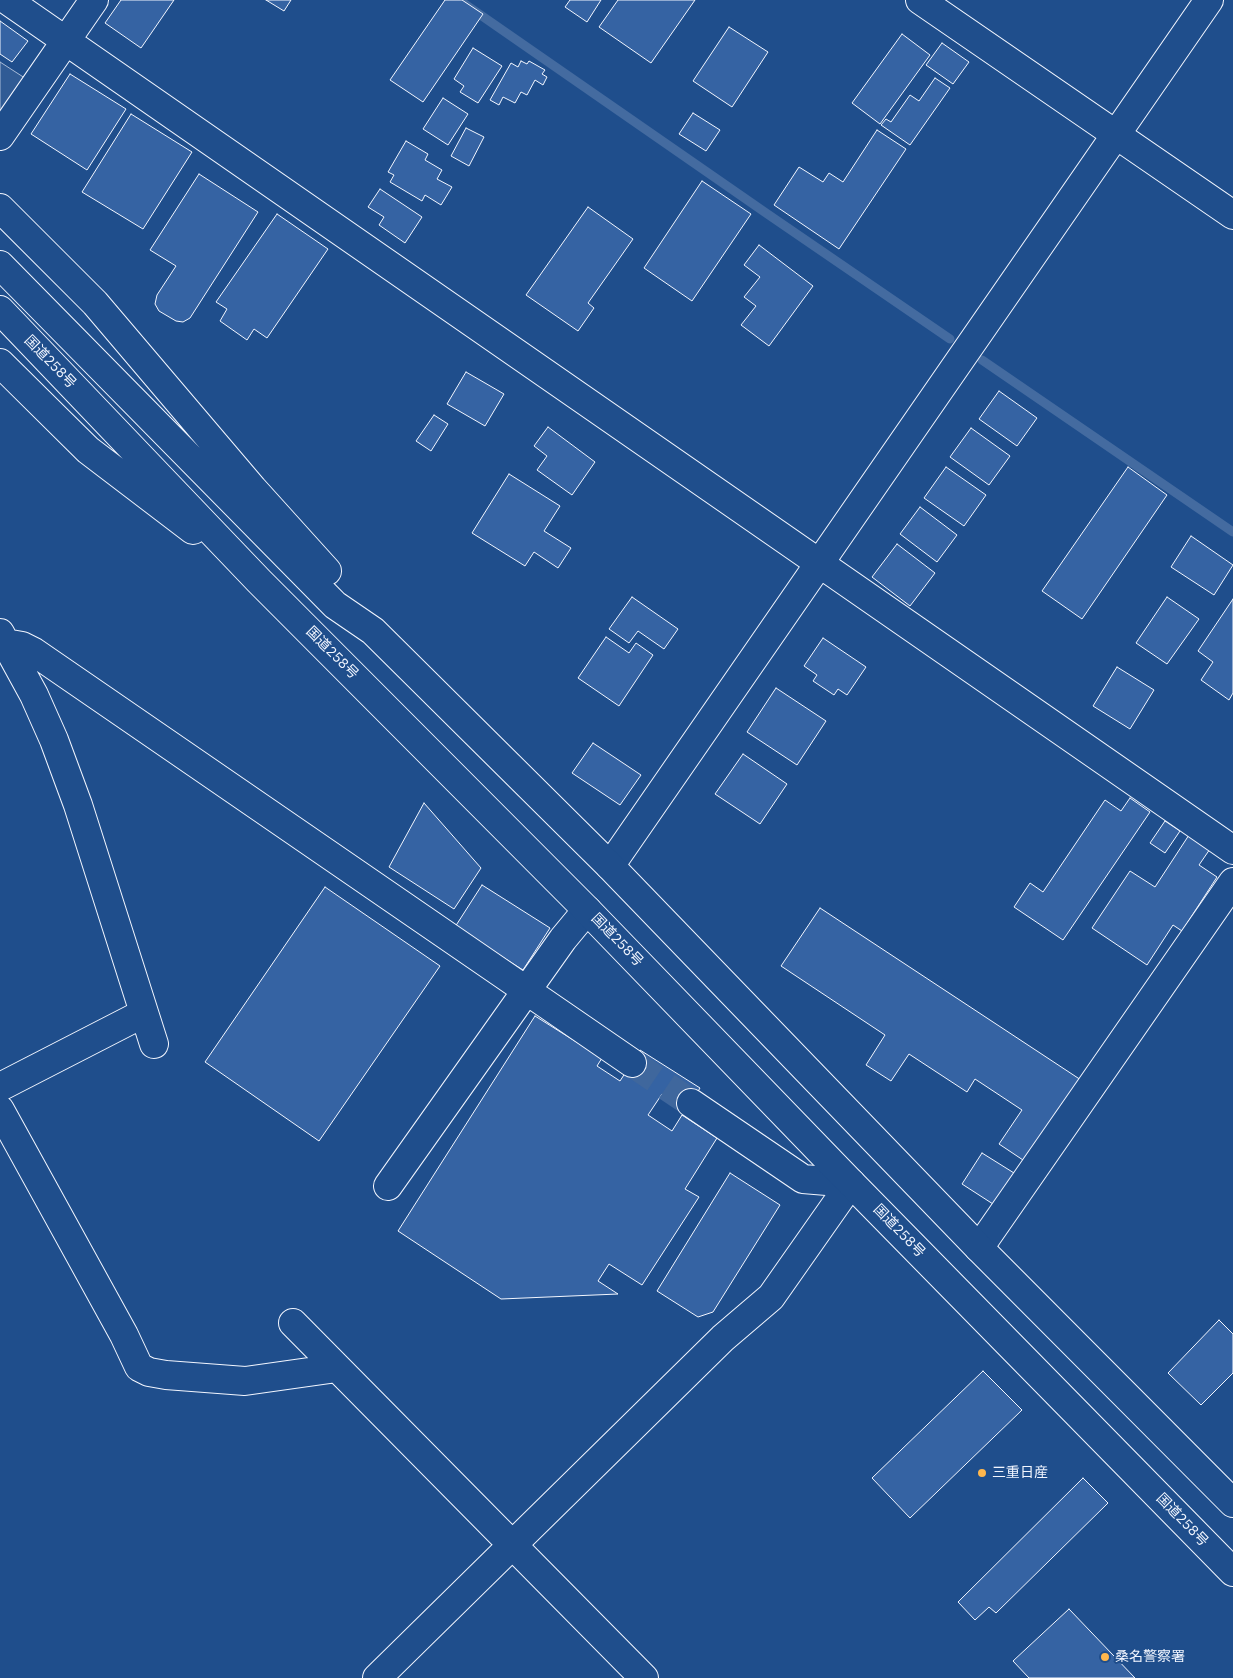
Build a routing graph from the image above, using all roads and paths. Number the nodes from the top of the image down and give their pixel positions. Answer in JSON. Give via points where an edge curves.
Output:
{"nodes":[{"id":1,"x":7,"y":0,"type":"edge"},
{"id":2,"x":94,"y":0,"type":"edge"},
{"id":3,"x":920,"y":0,"type":"edge"},
{"id":4,"x":1209,"y":0,"type":"edge"},
{"id":5,"x":66,"y":41,"type":"junction"},
{"id":6,"x":1116,"y":134,"type":"junction"},
{"id":7,"x":0,"y":136,"type":"edge"},
{"id":8,"x":0,"y":208,"type":"edge"},
{"id":9,"x":1233,"y":215,"type":"edge"},
{"id":10,"x":0,"y":264,"type":"edge"},
{"id":11,"x":0,"y":310,"type":"edge"},
{"id":12,"x":0,"y":363,"type":"edge"},
{"id":13,"x":819,"y":562,"type":"junction"},
{"id":14,"x":259,"y":580,"type":"junction"},
{"id":15,"x":373,"y":631,"type":"junction"},
{"id":16,"x":3,"y":638,"type":"edge"},
{"id":17,"x":1233,"y":850,"type":"edge"},
{"id":18,"x":610,"y":866,"type":"junction"},
{"id":19,"x":1233,"y":882,"type":"edge"},
{"id":20,"x":587,"y":910,"type":"junction"},
{"id":21,"x":527,"y":991,"type":"junction"},
{"id":22,"x":144,"y":1014,"type":"junction"},
{"id":23,"x":154,"y":1044,"type":"dead end"},
{"id":24,"x":632,"y":1063,"type":"tunnel mouth"},
{"id":25,"x":0,"y":1087,"type":"edge"},
{"id":26,"x":691,"y":1103,"type":"tunnel mouth"},
{"id":27,"x":0,"y":1110,"type":"edge"},
{"id":28,"x":852,"y":1183,"type":"junction"},
{"id":29,"x":388,"y":1186,"type":"dead end"},
{"id":30,"x":979,"y":1248,"type":"junction"},
{"id":31,"x":293,"y":1323,"type":"dead end"},
{"id":32,"x":337,"y":1368,"type":"junction"},
{"id":33,"x":1233,"y":1503,"type":"edge"},
{"id":34,"x":512,"y":1544,"type":"junction"},
{"id":35,"x":1233,"y":1572,"type":"edge"},
{"id":36,"x":377,"y":1678,"type":"edge"},
{"id":37,"x":644,"y":1678,"type":"edge"}],
"edges":[{"from":1,"to":5,"type":"main road"},
{"from":2,"to":5,"type":"main road"},
{"from":3,"to":6,"type":"main road"},
{"from":4,"to":6,"type":"main road"},
{"from":5,"to":7,"type":"main road"},
{"from":5,"to":13,"type":"main road"},
{"from":6,"to":9,"type":"main road"},
{"from":6,"to":13,"type":"main road"},
{"from":8,"to":15,"type":"main road","via":[[95,303],[347,593]]},
{"from":10,"to":15,"type":"main road","via":[[335,604]]},
{"from":11,"to":14,"type":"main road","name":"国道258号"},
{"from":12,"to":14,"type":"main road","via":[[88,450]]},
{"from":13,"to":17,"type":"main road"},
{"from":13,"to":18,"type":"main road"},
{"from":14,"to":20,"type":"main road","name":"国道258号"},
{"from":15,"to":18,"type":"main road"},
{"from":16,"to":21,"type":"main road","via":[[34,652]]},
{"from":16,"to":22,"type":"main road","via":[[34,695],[78,805]]},
{"from":18,"to":30,"type":"main road"},
{"from":19,"to":30,"type":"main road"},
{"from":20,"to":21,"type":"main road"},
{"from":20,"to":28,"type":"main road","name":"国道258号"},
{"from":21,"to":24,"type":"main road"},
{"from":21,"to":29,"type":"main road"},
{"from":22,"to":23,"type":"main road"},
{"from":22,"to":25,"type":"main road"},
{"from":26,"to":28,"type":"main road","via":[[803,1179]]},
{"from":27,"to":32,"type":"main road","via":[[139,1367],[166,1375],[245,1381]]},
{"from":28,"to":34,"type":"main road","via":[[771,1298],[723,1338]]},
{"from":28,"to":35,"type":"main road","name":"国道258号"},
{"from":30,"to":33,"type":"main road"},
{"from":31,"to":32,"type":"main road"},
{"from":32,"to":34,"type":"main road"},
{"from":34,"to":36,"type":"main road"},
{"from":34,"to":37,"type":"main road"}]}
